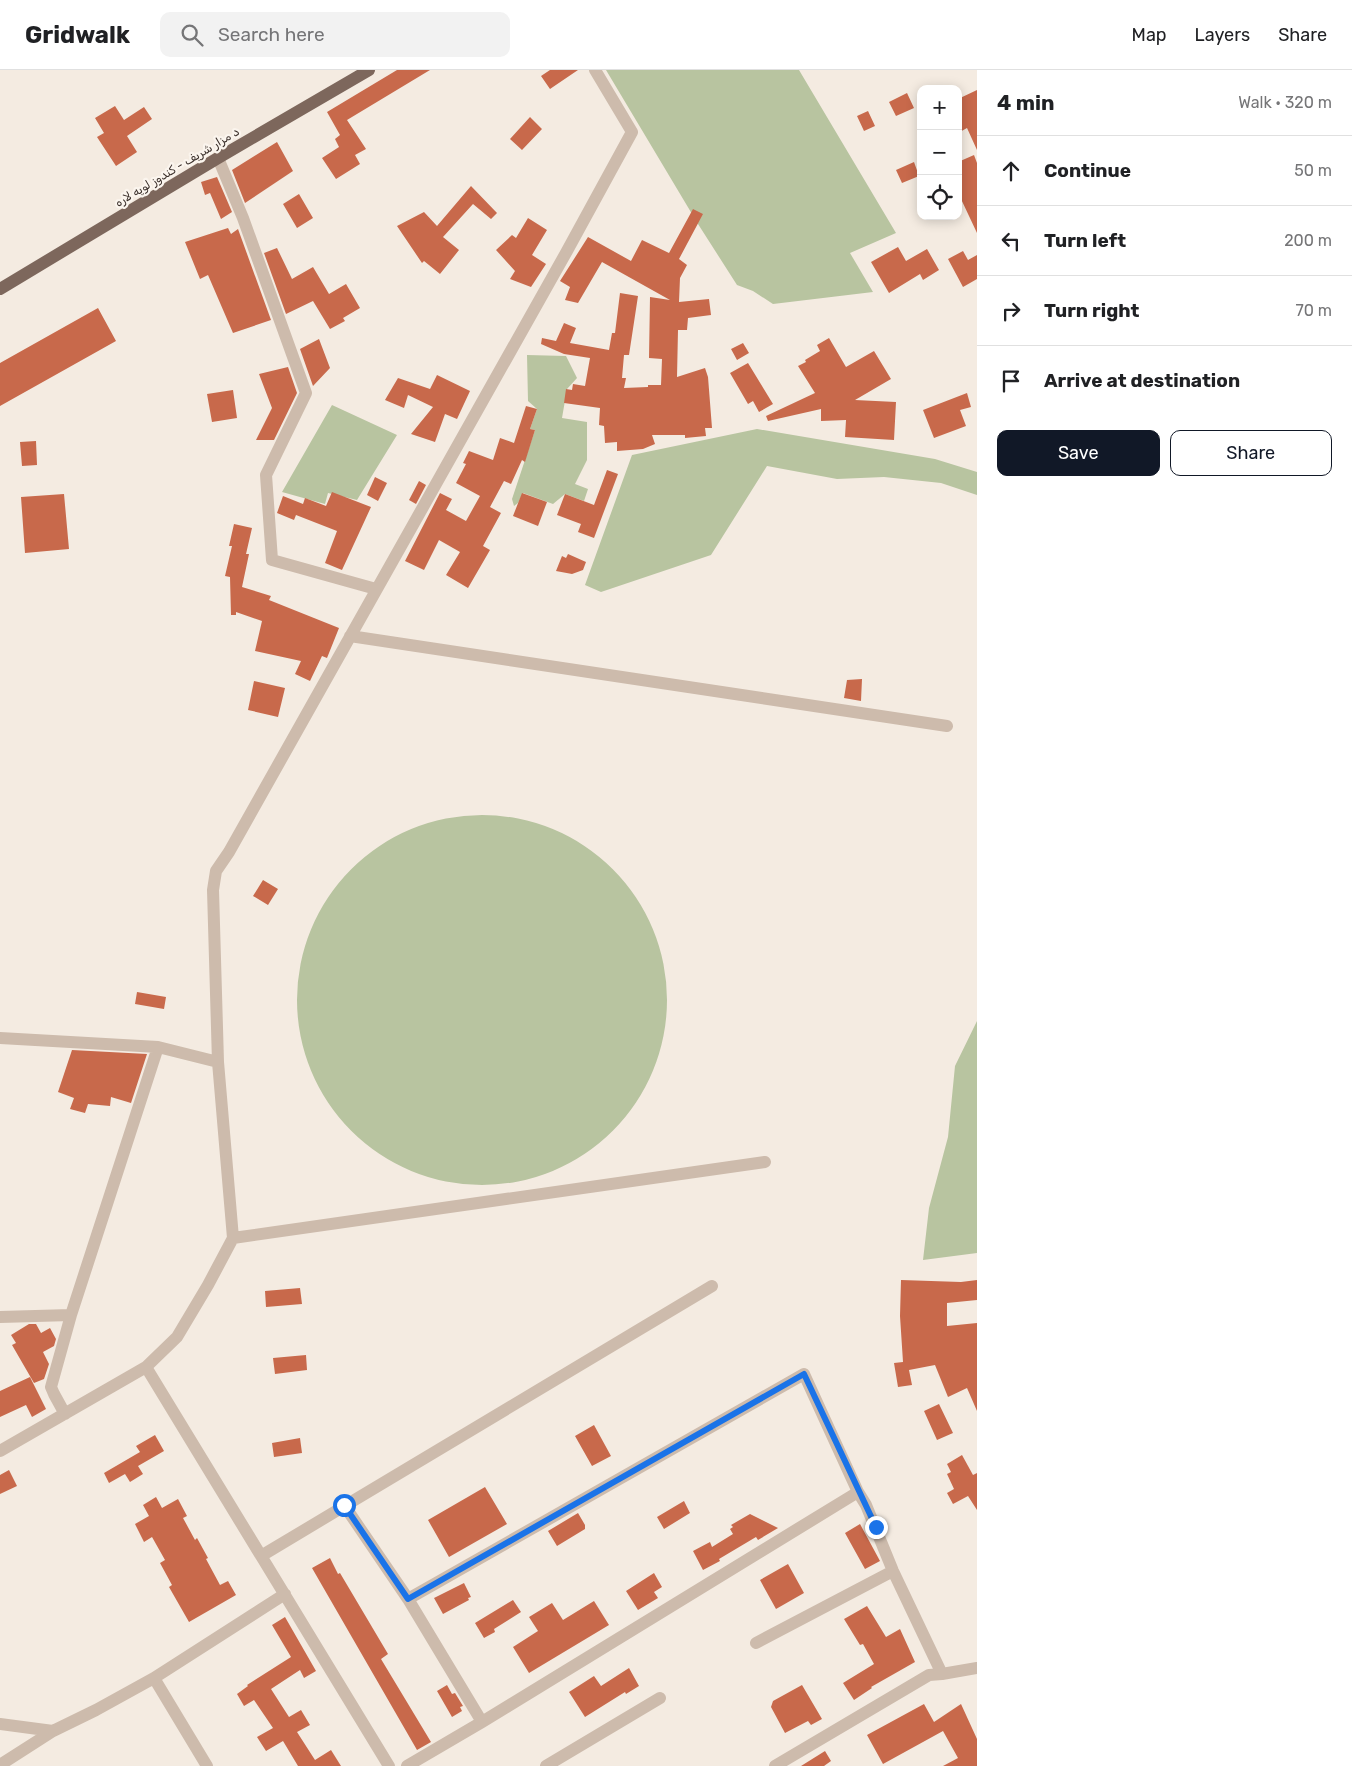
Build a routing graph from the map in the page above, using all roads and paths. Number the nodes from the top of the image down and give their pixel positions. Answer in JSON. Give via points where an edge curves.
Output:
{"nodes":[{"id":1,"x":368,"y":70,"type":"edge"},
{"id":2,"x":594,"y":70,"type":"edge"},
{"id":3,"x":218,"y":158,"type":"junction"},
{"id":4,"x":0,"y":289,"type":"edge"},
{"id":5,"x":376,"y":589,"type":"junction"},
{"id":6,"x":350,"y":636,"type":"junction"},
{"id":7,"x":947,"y":726,"type":"dead end"},
{"id":8,"x":0,"y":1038,"type":"edge"},
{"id":9,"x":158,"y":1047,"type":"junction"},
{"id":10,"x":218,"y":1062,"type":"junction"},
{"id":11,"x":765,"y":1162,"type":"dead end"},
{"id":12,"x":233,"y":1238,"type":"junction"},
{"id":13,"x":712,"y":1286,"type":"dead end"},
{"id":14,"x":71,"y":1315,"type":"junction"},
{"id":15,"x":0,"y":1316,"type":"edge"},
{"id":16,"x":146,"y":1367,"type":"junction"},
{"id":17,"x":65,"y":1414,"type":"junction"},
{"id":18,"x":0,"y":1451,"type":"edge"},
{"id":19,"x":858,"y":1492,"type":"junction"},
{"id":20,"x":344,"y":1505,"type":"junction"},
{"id":21,"x":261,"y":1556,"type":"junction"},
{"id":22,"x":893,"y":1571,"type":"junction"},
{"id":23,"x":285,"y":1594,"type":"junction"},
{"id":24,"x":408,"y":1599,"type":"junction"},
{"id":25,"x":756,"y":1643,"type":"dead end"},
{"id":26,"x":977,"y":1668,"type":"edge"},
{"id":27,"x":942,"y":1674,"type":"junction"},
{"id":28,"x":154,"y":1678,"type":"junction"},
{"id":29,"x":660,"y":1698,"type":"dead end"},
{"id":30,"x":482,"y":1722,"type":"junction"},
{"id":31,"x":0,"y":1724,"type":"edge"},
{"id":32,"x":53,"y":1731,"type":"junction"},
{"id":33,"x":0,"y":1765,"type":"edge"},
{"id":34,"x":207,"y":1766,"type":"edge"},
{"id":35,"x":389,"y":1766,"type":"edge"},
{"id":36,"x":407,"y":1766,"type":"edge"},
{"id":37,"x":546,"y":1766,"type":"edge"},
{"id":38,"x":775,"y":1766,"type":"edge"}],
"edges":[{"from":1,"to":3,"type":"main road","name":"د مزار شریف - کندوز لویه لاره"},
{"from":2,"to":5,"type":"street","via":[[632,132]]},
{"from":3,"to":4,"type":"main road","name":"د مزار شریف - کندوز لویه لاره"},
{"from":3,"to":5,"type":"street","via":[[306,393],[266,474],[272,560]]},
{"from":5,"to":6,"type":"street"},
{"from":6,"to":7,"type":"street"},
{"from":6,"to":10,"type":"street","via":[[216,871],[213,890]]},
{"from":8,"to":9,"type":"street"},
{"from":9,"to":10,"type":"street"},
{"from":9,"to":14,"type":"street"},
{"from":10,"to":12,"type":"street"},
{"from":11,"to":12,"type":"street"},
{"from":12,"to":16,"type":"street","via":[[177,1337]]},
{"from":13,"to":20,"type":"street"},
{"from":14,"to":15,"type":"street"},
{"from":14,"to":17,"type":"street","via":[[51,1387]]},
{"from":16,"to":17,"type":"street"},
{"from":16,"to":21,"type":"street"},
{"from":17,"to":18,"type":"street"},
{"from":19,"to":22,"type":"street"},
{"from":19,"to":24,"type":"street","via":[[804,1374]]},
{"from":19,"to":30,"type":"street"},
{"from":20,"to":21,"type":"street"},
{"from":20,"to":24,"type":"street"},
{"from":21,"to":23,"type":"street"},
{"from":22,"to":25,"type":"street"},
{"from":22,"to":27,"type":"street"},
{"from":23,"to":28,"type":"street"},
{"from":23,"to":35,"type":"street"},
{"from":24,"to":30,"type":"street"},
{"from":26,"to":27,"type":"street"},
{"from":27,"to":38,"type":"street","via":[[929,1675]]},
{"from":28,"to":32,"type":"street"},
{"from":28,"to":34,"type":"street"},
{"from":29,"to":37,"type":"street"},
{"from":30,"to":36,"type":"street"},
{"from":31,"to":32,"type":"street"},
{"from":32,"to":33,"type":"street"}]}
